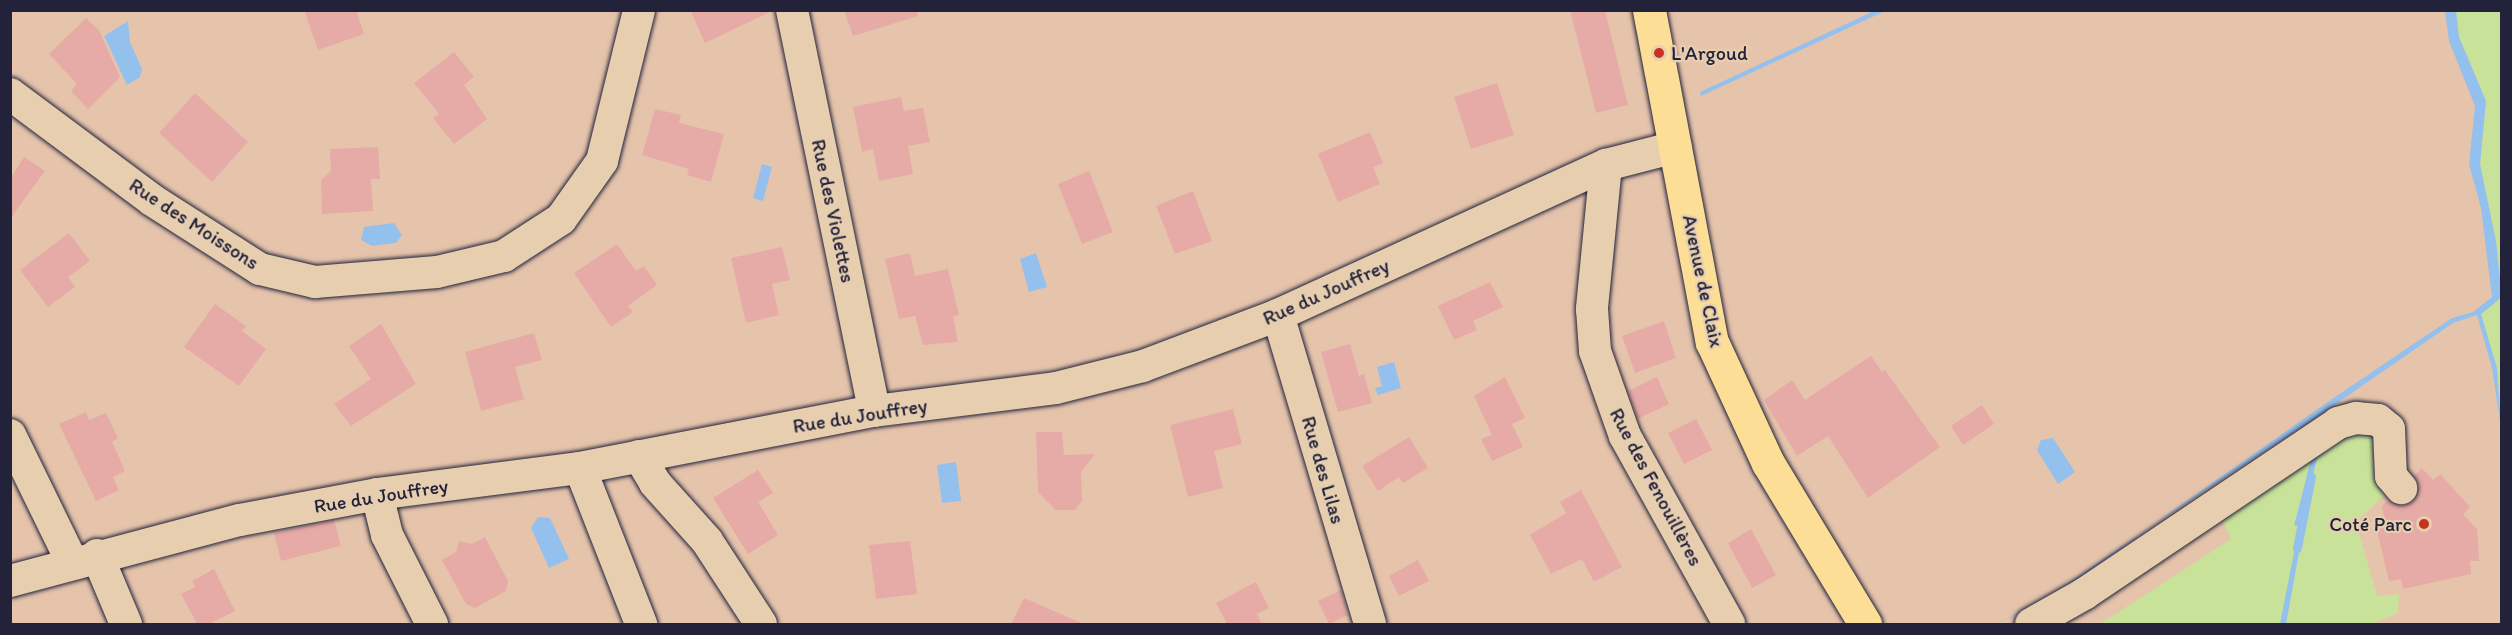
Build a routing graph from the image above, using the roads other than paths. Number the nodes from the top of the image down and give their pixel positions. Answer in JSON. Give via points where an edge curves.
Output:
{"nodes":[{"id":1,"x":639,"y":10,"type":"edge"},
{"id":2,"x":792,"y":10,"type":"edge"},
{"id":3,"x":1649,"y":10,"type":"edge"},
{"id":4,"x":10,"y":94,"type":"edge"},
{"id":5,"x":1676,"y":147,"type":"junction"},
{"id":6,"x":1606,"y":165,"type":"junction"},
{"id":7,"x":1278,"y":315,"type":"junction"},
{"id":8,"x":874,"y":411,"type":"junction"},
{"id":9,"x":10,"y":435,"type":"edge"},
{"id":10,"x":639,"y":456,"type":"junction"},
{"id":11,"x":580,"y":468,"type":"junction"},
{"id":12,"x":2401,"y":488,"type":"dead end"},
{"id":13,"x":377,"y":494,"type":"junction"},
{"id":14,"x":85,"y":558,"type":"junction"},
{"id":15,"x":10,"y":581,"type":"edge"},
{"id":16,"x":126,"y":624,"type":"edge"},
{"id":17,"x":432,"y":624,"type":"edge"},
{"id":18,"x":641,"y":624,"type":"edge"},
{"id":19,"x":761,"y":624,"type":"edge"},
{"id":20,"x":1370,"y":624,"type":"edge"},
{"id":21,"x":1729,"y":624,"type":"edge"},
{"id":22,"x":1865,"y":624,"type":"edge"},
{"id":23,"x":2031,"y":624,"type":"edge"}],
"edges":[{"from":1,"to":4,"type":"street","name":"Rue des Moissons","via":[[602,161],[561,219],[504,256],[437,272],[315,282],[260,269],[152,200]]},
{"from":2,"to":8,"type":"street","name":"Rue des Violettes"},
{"from":3,"to":5,"type":"main road","name":"Avenue de Claix"},
{"from":5,"to":6,"type":"street","name":"Rue du Jouffrey"},
{"from":5,"to":22,"type":"main road","name":"Avenue de Claix","via":[[1712,342],[1768,463]]},
{"from":6,"to":7,"type":"street","name":"Rue du Jouffrey"},
{"from":6,"to":21,"type":"street","name":"Rue des Fenouillères","via":[[1592,309],[1595,351],[1625,436]]},
{"from":7,"to":8,"type":"street","name":"Rue du Jouffrey","via":[[1143,366],[1056,388]]},
{"from":7,"to":20,"type":"street","name":"Rue des Lilas"},
{"from":8,"to":10,"type":"street","name":"Rue du Jouffrey"},
{"from":9,"to":14,"type":"street"},
{"from":10,"to":11,"type":"street","name":"Rue du Jouffrey"},
{"from":10,"to":19,"type":"street","via":[[655,483],[707,541]]},
{"from":11,"to":13,"type":"street","name":"Rue du Jouffrey"},
{"from":11,"to":18,"type":"street"},
{"from":12,"to":23,"type":"street","via":[[2391,476],[2389,429],[2378,420],[2356,418],[2338,423],[2084,594]]},
{"from":13,"to":14,"type":"street","name":"Rue du Jouffrey","via":[[240,520]]},
{"from":13,"to":17,"type":"street","via":[[387,535]]},
{"from":14,"to":15,"type":"street","name":"Rue du Jouffrey"},
{"from":14,"to":16,"type":"street"}]}
